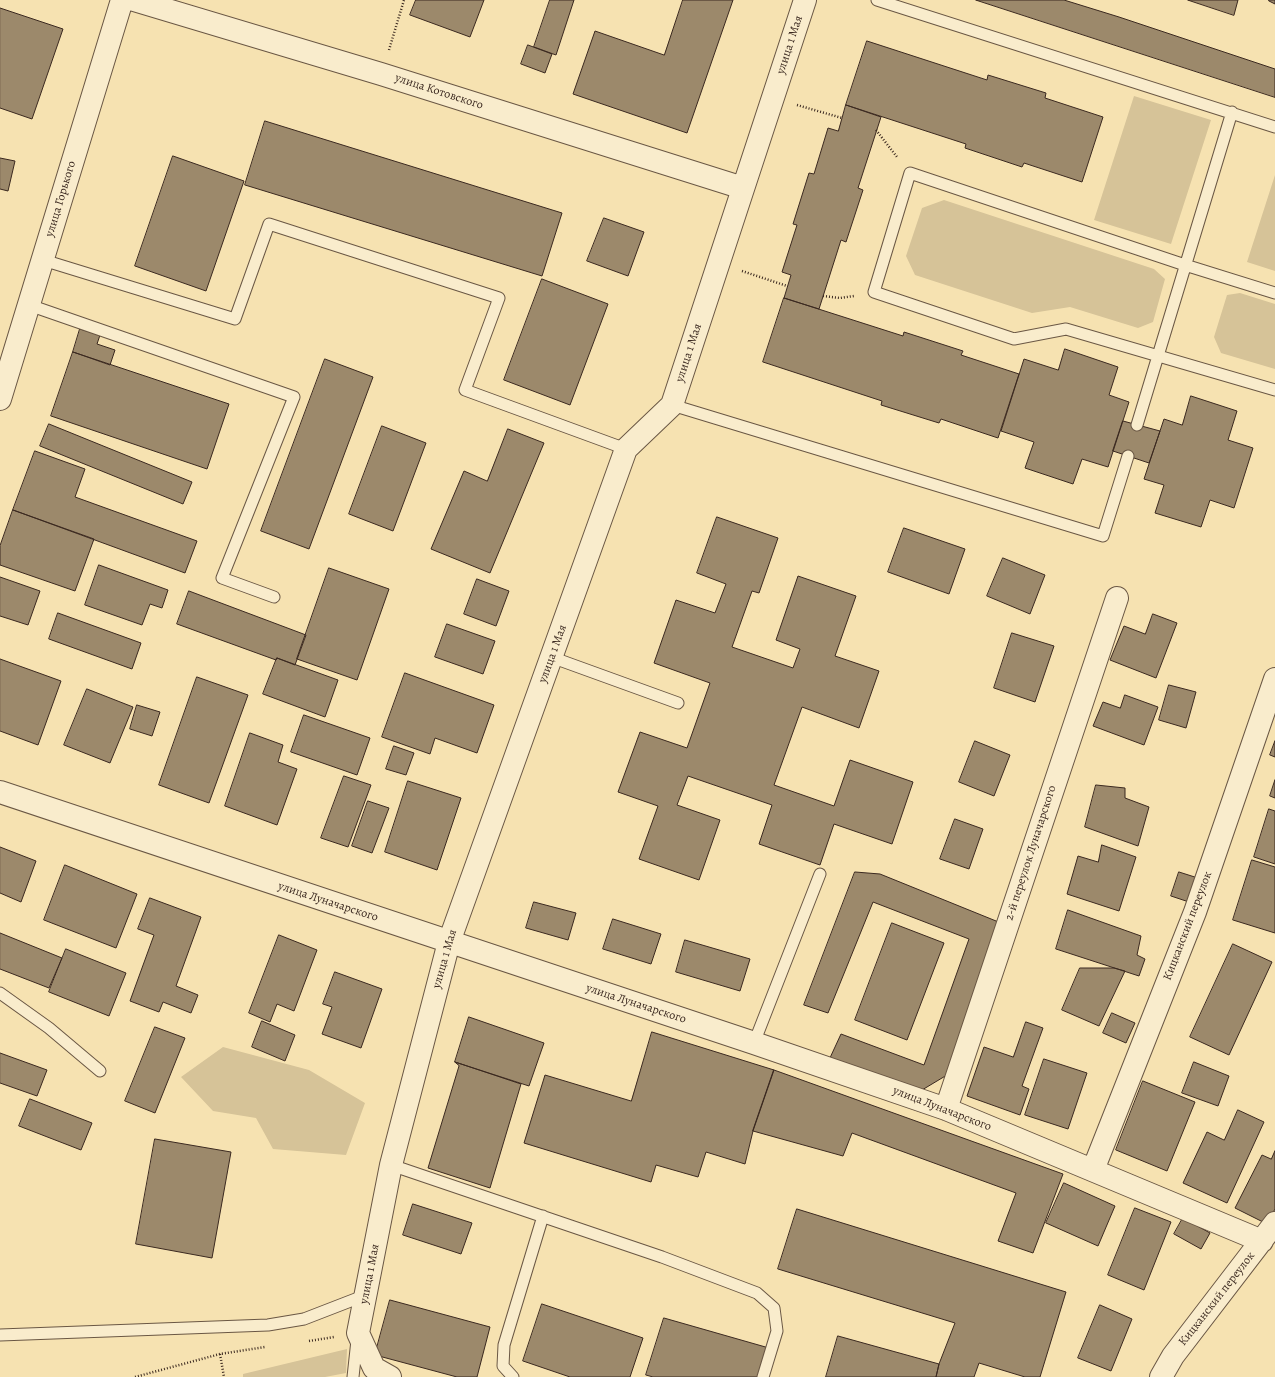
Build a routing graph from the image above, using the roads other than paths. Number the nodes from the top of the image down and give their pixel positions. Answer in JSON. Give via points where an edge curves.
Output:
{"nodes":[{"id":1,"x":122,"y":0,"type":"edge"},
{"id":2,"x":134,"y":0,"type":"edge"},
{"id":3,"x":805,"y":0,"type":"edge"},
{"id":4,"x":877,"y":0,"type":"edge"},
{"id":5,"x":1232,"y":112,"type":"junction"},
{"id":6,"x":1275,"y":127,"type":"edge"},
{"id":7,"x":743,"y":188,"type":"junction"},
{"id":8,"x":43,"y":260,"type":"junction"},
{"id":9,"x":1185,"y":265,"type":"junction"},
{"id":10,"x":1275,"y":292,"type":"edge"},
{"id":11,"x":29,"y":305,"type":"junction"},
{"id":12,"x":1159,"y":356,"type":"junction"},
{"id":13,"x":1275,"y":390,"type":"edge"},
{"id":14,"x":0,"y":399,"type":"edge"},
{"id":15,"x":672,"y":405,"type":"junction"},
{"id":16,"x":1138,"y":425,"type":"dead end"},
{"id":17,"x":626,"y":449,"type":"junction"},
{"id":18,"x":1128,"y":456,"type":"dead end"},
{"id":19,"x":274,"y":597,"type":"dead end"},
{"id":20,"x":1117,"y":598,"type":"dead end"},
{"id":21,"x":551,"y":658,"type":"junction"},
{"id":22,"x":1275,"y":679,"type":"edge"},
{"id":23,"x":678,"y":704,"type":"dead end"},
{"id":24,"x":0,"y":792,"type":"edge"},
{"id":25,"x":820,"y":874,"type":"dead end"},
{"id":26,"x":449,"y":942,"type":"junction"},
{"id":27,"x":0,"y":993,"type":"edge"},
{"id":28,"x":754,"y":1043,"type":"junction"},
{"id":29,"x":100,"y":1072,"type":"dead end"},
{"id":30,"x":946,"y":1109,"type":"junction"},
{"id":31,"x":391,"y":1165,"type":"junction"},
{"id":32,"x":1093,"y":1170,"type":"junction"},
{"id":33,"x":543,"y":1216,"type":"junction"},
{"id":34,"x":1275,"y":1223,"type":"edge"},
{"id":35,"x":1262,"y":1241,"type":"junction"},
{"id":36,"x":366,"y":1295,"type":"junction"},
{"id":37,"x":358,"y":1333,"type":"junction"},
{"id":38,"x":0,"y":1335,"type":"edge"},
{"id":39,"x":353,"y":1377,"type":"edge"},
{"id":40,"x":390,"y":1377,"type":"edge"},
{"id":41,"x":513,"y":1377,"type":"edge"},
{"id":42,"x":762,"y":1377,"type":"edge"},
{"id":43,"x":1161,"y":1377,"type":"edge"}],
"edges":[{"from":1,"to":8,"type":"street","name":"улица Горького"},
{"from":2,"to":7,"type":"street","name":"улица Котовского","via":[[382,74]]},
{"from":3,"to":7,"type":"street","name":"улица 1 Мая"},
{"from":4,"to":5,"type":"lane"},
{"from":5,"to":6,"type":"lane"},
{"from":5,"to":9,"type":"lane"},
{"from":7,"to":15,"type":"street","name":"улица 1 Мая"},
{"from":8,"to":11,"type":"street","name":"улица Горького"},
{"from":8,"to":17,"type":"lane","via":[[235,319],[269,224],[491,295],[499,298],[464,390]]},
{"from":9,"to":10,"type":"lane"},
{"from":9,"to":12,"type":"lane"},
{"from":9,"to":12,"type":"lane","via":[[910,173],[874,292],[1014,339],[1066,330]]},
{"from":11,"to":14,"type":"street","name":"улица Горького"},
{"from":11,"to":19,"type":"lane","via":[[294,397],[222,578]]},
{"from":12,"to":13,"type":"lane"},
{"from":12,"to":16,"type":"lane"},
{"from":15,"to":17,"type":"street","name":"улица 1 Мая"},
{"from":15,"to":18,"type":"lane","via":[[1103,536]]},
{"from":17,"to":21,"type":"street","name":"улица 1 Мая"},
{"from":20,"to":30,"type":"street","name":"2-й переулок Луначарского"},
{"from":21,"to":23,"type":"lane"},
{"from":21,"to":26,"type":"street","name":"улица 1 Мая"},
{"from":22,"to":32,"type":"street","name":"Кицканский переулок","via":[[1195,912]]},
{"from":24,"to":26,"type":"street","name":"улица Луначарского"},
{"from":25,"to":28,"type":"lane"},
{"from":26,"to":28,"type":"street","name":"улица Луначарского"},
{"from":26,"to":31,"type":"street","name":"улица 1 Мая"},
{"from":27,"to":29,"type":"lane","via":[[49,1028]]},
{"from":28,"to":30,"type":"street","name":"улица Луначарского"},
{"from":30,"to":32,"type":"street","name":"улица Луначарского"},
{"from":31,"to":33,"type":"lane"},
{"from":31,"to":36,"type":"street","name":"улица 1 Мая"},
{"from":32,"to":35,"type":"street","name":"улица Луначарского"},
{"from":33,"to":41,"type":"lane","via":[[504,1345],[503,1366]]},
{"from":33,"to":42,"type":"lane","via":[[757,1293],[774,1308],[777,1331]]},
{"from":34,"to":35,"type":"street","name":"Кицканский переулок"},
{"from":35,"to":43,"type":"street","name":"Кицканский переулок","via":[[1173,1356]]},
{"from":36,"to":37,"type":"street","name":"улица 1 Мая"},
{"from":36,"to":38,"type":"lane","via":[[304,1319],[268,1326]]},
{"from":37,"to":39,"type":"lane"},
{"from":37,"to":40,"type":"street","via":[[374,1368]]}]}
